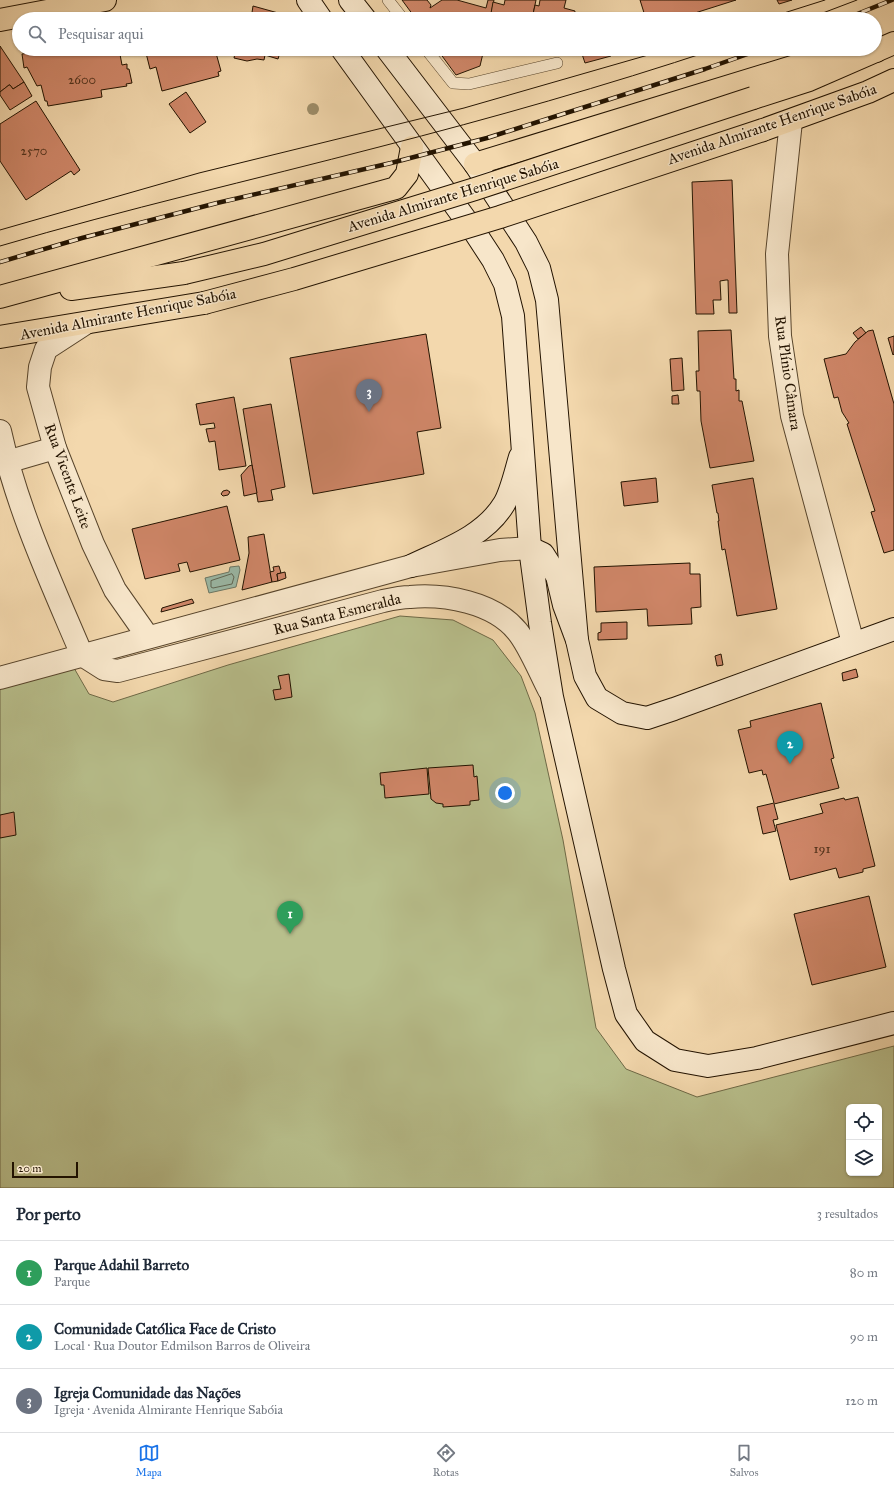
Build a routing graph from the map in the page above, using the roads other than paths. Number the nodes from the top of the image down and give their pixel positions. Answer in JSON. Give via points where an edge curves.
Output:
{"nodes":[{"id":1,"x":105,"y":0,"type":"edge"},
{"id":2,"x":308,"y":0,"type":"edge"},
{"id":3,"x":350,"y":0,"type":"edge"},
{"id":4,"x":388,"y":0,"type":"edge"},
{"id":5,"x":42,"y":12,"type":"edge"},
{"id":6,"x":316,"y":12,"type":"edge"},
{"id":7,"x":359,"y":12,"type":"edge"},
{"id":8,"x":397,"y":12,"type":"edge"},
{"id":9,"x":12,"y":18,"type":"edge"},
{"id":10,"x":0,"y":20,"type":"edge"},
{"id":11,"x":347,"y":56,"type":"edge"},
{"id":12,"x":392,"y":56,"type":"edge"},
{"id":13,"x":432,"y":56,"type":"edge"},
{"id":14,"x":842,"y":56,"type":"edge"},
{"id":15,"x":864,"y":56,"type":"edge"},
{"id":16,"x":556,"y":62,"type":"dead end"},
{"id":17,"x":894,"y":80,"type":"edge"},
{"id":18,"x":791,"y":121,"type":"junction"},
{"id":19,"x":412,"y":147,"type":"junction"},
{"id":20,"x":475,"y":164,"type":"junction"},
{"id":21,"x":0,"y":298,"type":"edge"},
{"id":22,"x":86,"y":323,"type":"junction"},
{"id":23,"x":0,"y":337,"type":"edge"},
{"id":24,"x":0,"y":431,"type":"edge"},
{"id":25,"x":523,"y":446,"type":"junction"},
{"id":26,"x":56,"y":448,"type":"junction"},
{"id":27,"x":3,"y":463,"type":"edge"},
{"id":28,"x":530,"y":548,"type":"junction"},
{"id":29,"x":411,"y":566,"type":"junction"},
{"id":30,"x":894,"y":629,"type":"edge"},
{"id":31,"x":148,"y":637,"type":"junction"},
{"id":32,"x":577,"y":640,"type":"junction"},
{"id":33,"x":853,"y":643,"type":"junction"},
{"id":34,"x":82,"y":655,"type":"junction"},
{"id":35,"x":0,"y":678,"type":"edge"},
{"id":36,"x":552,"y":697,"type":"junction"},
{"id":37,"x":894,"y":1023,"type":"edge"}],
"edges":[{"from":1,"to":5,"type":"main road"},
{"from":2,"to":6,"type":"street"},
{"from":3,"to":7,"type":"street"},
{"from":4,"to":8,"type":"lane"},
{"from":9,"to":10,"type":"main road"},
{"from":11,"to":19,"type":"street"},
{"from":12,"to":20,"type":"street"},
{"from":13,"to":16,"type":"lane","via":[[453,83],[469,84]]},
{"from":14,"to":20,"type":"main road","via":[[795,66]]},
{"from":15,"to":21,"type":"main road","name":"Avenida Almirante Henrique Sabóia","bridge":true,"via":[[808,80],[264,254],[184,273]]},
{"from":17,"to":18,"type":"main road","name":"Avenida Almirante Henrique Sabóia"},
{"from":18,"to":22,"type":"main road","name":"Avenida Almirante Henrique Sabóia","bridge":true,"via":[[500,217],[294,278],[204,303]]},
{"from":18,"to":33,"type":"street","name":"Rua Plínio Câmara","via":[[777,254],[780,336],[792,416]]},
{"from":19,"to":21,"type":"main road","via":[[407,174],[396,188]]},
{"from":19,"to":25,"type":"street","via":[[476,234],[505,284],[513,316]]},
{"from":20,"to":32,"type":"street","via":[[526,242],[538,268],[547,300]]},
{"from":22,"to":23,"type":"main road","name":"Avenida Almirante Henrique Sabóia"},
{"from":22,"to":26,"type":"street","name":"Rua Vicente Leite","via":[[46,349],[40,367],[38,387]]},
{"from":24,"to":27,"type":"street"},
{"from":25,"to":28,"type":"street"},
{"from":25,"to":29,"type":"street","via":[[505,502],[496,516],[468,539]]},
{"from":26,"to":27,"type":"street"},
{"from":26,"to":31,"type":"street","name":"Rua Vicente Leite","via":[[93,544],[115,590]]},
{"from":27,"to":34,"type":"street"},
{"from":28,"to":29,"type":"street","name":"Rua Santa Esmeralda","via":[[500,550]]},
{"from":28,"to":32,"type":"street","via":[[543,554],[557,576]]},
{"from":28,"to":36,"type":"street"},
{"from":29,"to":31,"type":"street","name":"Rua Santa Esmeralda"},
{"from":30,"to":33,"type":"street"},
{"from":31,"to":34,"type":"street","name":"Rua Santa Esmeralda"},
{"from":32,"to":33,"type":"street","via":[[585,676],[597,698],[622,713],[647,718]]},
{"from":34,"to":35,"type":"street","name":"Rua Santa Esmeralda"},
{"from":34,"to":36,"type":"street","name":"Rua Santa Esmeralda","via":[[104,669],[118,671],[383,601],[410,597],[440,597],[473,604],[498,615],[517,631]]},
{"from":36,"to":37,"type":"street","via":[[614,970],[626,1014],[645,1041],[675,1060],[708,1066],[756,1058]]}]}
